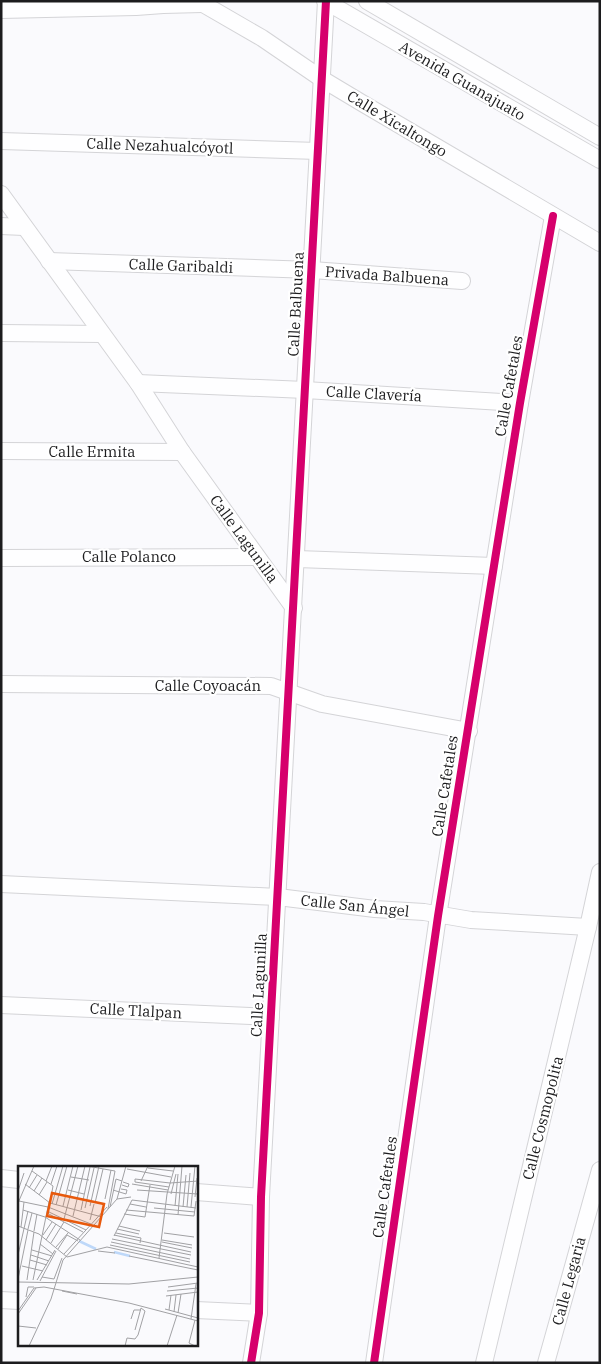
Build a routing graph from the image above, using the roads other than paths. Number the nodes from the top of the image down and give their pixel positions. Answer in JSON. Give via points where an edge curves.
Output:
{"nodes":[{"id":1,"x":367,"y":1,"type":"edge"},
{"id":2,"x":200,"y":2,"type":"edge"},
{"id":3,"x":326,"y":2,"type":"edge"},
{"id":4,"x":1,"y":10,"type":"edge"},
{"id":5,"x":322,"y":79,"type":"junction"},
{"id":6,"x":600,"y":137,"type":"edge"},
{"id":7,"x":1,"y":140,"type":"edge"},
{"id":8,"x":318,"y":150,"type":"junction"},
{"id":9,"x":600,"y":160,"type":"edge"},
{"id":10,"x":1,"y":194,"type":"edge"},
{"id":11,"x":553,"y":216,"type":"junction"},
{"id":12,"x":1,"y":226,"type":"edge"},
{"id":13,"x":24,"y":227,"type":"junction"},
{"id":14,"x":600,"y":243,"type":"edge"},
{"id":15,"x":49,"y":261,"type":"junction"},
{"id":16,"x":312,"y":270,"type":"junction"},
{"id":17,"x":462,"y":281,"type":"dead end"},
{"id":18,"x":1,"y":333,"type":"edge"},
{"id":19,"x":102,"y":334,"type":"junction"},
{"id":20,"x":138,"y":383,"type":"junction"},
{"id":21,"x":306,"y":390,"type":"junction"},
{"id":22,"x":520,"y":403,"type":"junction"},
{"id":23,"x":1,"y":451,"type":"edge"},
{"id":24,"x":182,"y":452,"type":"junction"},
{"id":25,"x":257,"y":557,"type":"junction"},
{"id":26,"x":1,"y":558,"type":"edge"},
{"id":27,"x":297,"y":559,"type":"junction"},
{"id":28,"x":494,"y":566,"type":"junction"},
{"id":29,"x":294,"y":608,"type":"junction"},
{"id":30,"x":1,"y":684,"type":"edge"},
{"id":31,"x":289,"y":692,"type":"junction"},
{"id":32,"x":469,"y":731,"type":"junction"},
{"id":33,"x":600,"y":872,"type":"edge"},
{"id":34,"x":1,"y":884,"type":"edge"},
{"id":35,"x":598,"y":890,"type":"edge"},
{"id":36,"x":278,"y":897,"type":"junction"},
{"id":37,"x":438,"y":916,"type":"junction"},
{"id":38,"x":588,"y":927,"type":"junction"},
{"id":39,"x":1,"y":1005,"type":"edge"},
{"id":40,"x":271,"y":1017,"type":"junction"},
{"id":41,"x":600,"y":1170,"type":"edge"},
{"id":42,"x":1,"y":1178,"type":"edge"},
{"id":43,"x":18,"y":1180,"type":"edge"},
{"id":44,"x":198,"y":1192,"type":"edge"},
{"id":45,"x":261,"y":1197,"type":"junction"},
{"id":46,"x":1,"y":1300,"type":"edge"},
{"id":47,"x":18,"y":1301,"type":"edge"},
{"id":48,"x":198,"y":1310,"type":"edge"},
{"id":49,"x":259,"y":1313,"type":"junction"},
{"id":50,"x":251,"y":1363,"type":"edge"},
{"id":51,"x":374,"y":1363,"type":"edge"},
{"id":52,"x":484,"y":1363,"type":"edge"},
{"id":53,"x":546,"y":1363,"type":"edge"}],
"edges":[{"from":1,"to":6,"type":"street","name":"Avenida Guanajuato"},
{"from":2,"to":4,"type":"street"},
{"from":2,"to":5,"type":"street","name":"Calle Xicaltongo","via":[[262,38]]},
{"from":3,"to":5,"type":"street","name":"Calle Balbuena"},
{"from":3,"to":9,"type":"street","name":"Avenida Guanajuato"},
{"from":5,"to":8,"type":"street","name":"Calle Balbuena"},
{"from":5,"to":11,"type":"street","name":"Calle Xicaltongo"},
{"from":7,"to":8,"type":"street","name":"Calle Nezahualcóyotl"},
{"from":8,"to":16,"type":"street","name":"Calle Balbuena"},
{"from":10,"to":13,"type":"street","name":"Calle Lagunilla"},
{"from":11,"to":14,"type":"street","name":"Calle Xicaltongo"},
{"from":11,"to":22,"type":"street","name":"Calle Cafetales"},
{"from":12,"to":13,"type":"street"},
{"from":13,"to":15,"type":"street","name":"Calle Lagunilla"},
{"from":15,"to":16,"type":"street","name":"Calle Garibaldi"},
{"from":15,"to":19,"type":"street","name":"Calle Lagunilla"},
{"from":16,"to":17,"type":"street","name":"Privada Balbuena"},
{"from":16,"to":21,"type":"street","name":"Calle Balbuena"},
{"from":18,"to":19,"type":"street"},
{"from":19,"to":20,"type":"street","name":"Calle Lagunilla"},
{"from":20,"to":21,"type":"street","name":"Calle Clavería"},
{"from":20,"to":24,"type":"street","name":"Calle Lagunilla"},
{"from":21,"to":22,"type":"street","name":"Calle Clavería"},
{"from":21,"to":27,"type":"street","name":"Calle Balbuena"},
{"from":22,"to":28,"type":"street","name":"Calle Cafetales"},
{"from":23,"to":24,"type":"street","name":"Calle Ermita"},
{"from":24,"to":25,"type":"street","name":"Calle Lagunilla"},
{"from":25,"to":26,"type":"street","name":"Calle Polanco"},
{"from":25,"to":29,"type":"street","name":"Calle Lagunilla"},
{"from":27,"to":28,"type":"street"},
{"from":27,"to":29,"type":"street","name":"Calle Balbuena"},
{"from":28,"to":32,"type":"street","name":"Calle Cafetales"},
{"from":29,"to":31,"type":"street","name":"Calle Lagunilla"},
{"from":30,"to":31,"type":"street","name":"Calle Coyoacán","via":[[271,686]]},
{"from":31,"to":32,"type":"street","name":"Calle Coyoacán","via":[[322,704]]},
{"from":31,"to":36,"type":"street","name":"Calle Lagunilla"},
{"from":32,"to":37,"type":"street","name":"Calle Cafetales"},
{"from":33,"to":35,"type":"street","name":"Calle Cosmopolita"},
{"from":34,"to":36,"type":"street","name":"Calle San Ángel"},
{"from":35,"to":38,"type":"street","name":"Calle Cosmopolita"},
{"from":36,"to":37,"type":"street","name":"Calle San Ángel"},
{"from":36,"to":40,"type":"street","name":"Calle Lagunilla"},
{"from":37,"to":38,"type":"street","name":"Calle San Ángel"},
{"from":37,"to":51,"type":"street","name":"Calle Cafetales"},
{"from":38,"to":52,"type":"street","name":"Calle Cosmopolita"},
{"from":39,"to":40,"type":"street","name":"Calle Tlalpan"},
{"from":40,"to":45,"type":"street","name":"Calle Lagunilla"},
{"from":41,"to":53,"type":"street","name":"Calle Legaria"},
{"from":42,"to":43,"type":"street"},
{"from":44,"to":45,"type":"street"},
{"from":45,"to":49,"type":"street","name":"Calle Lagunilla"},
{"from":46,"to":47,"type":"street"},
{"from":48,"to":49,"type":"street"},
{"from":49,"to":50,"type":"street","name":"Calle Lagunilla"}]}
